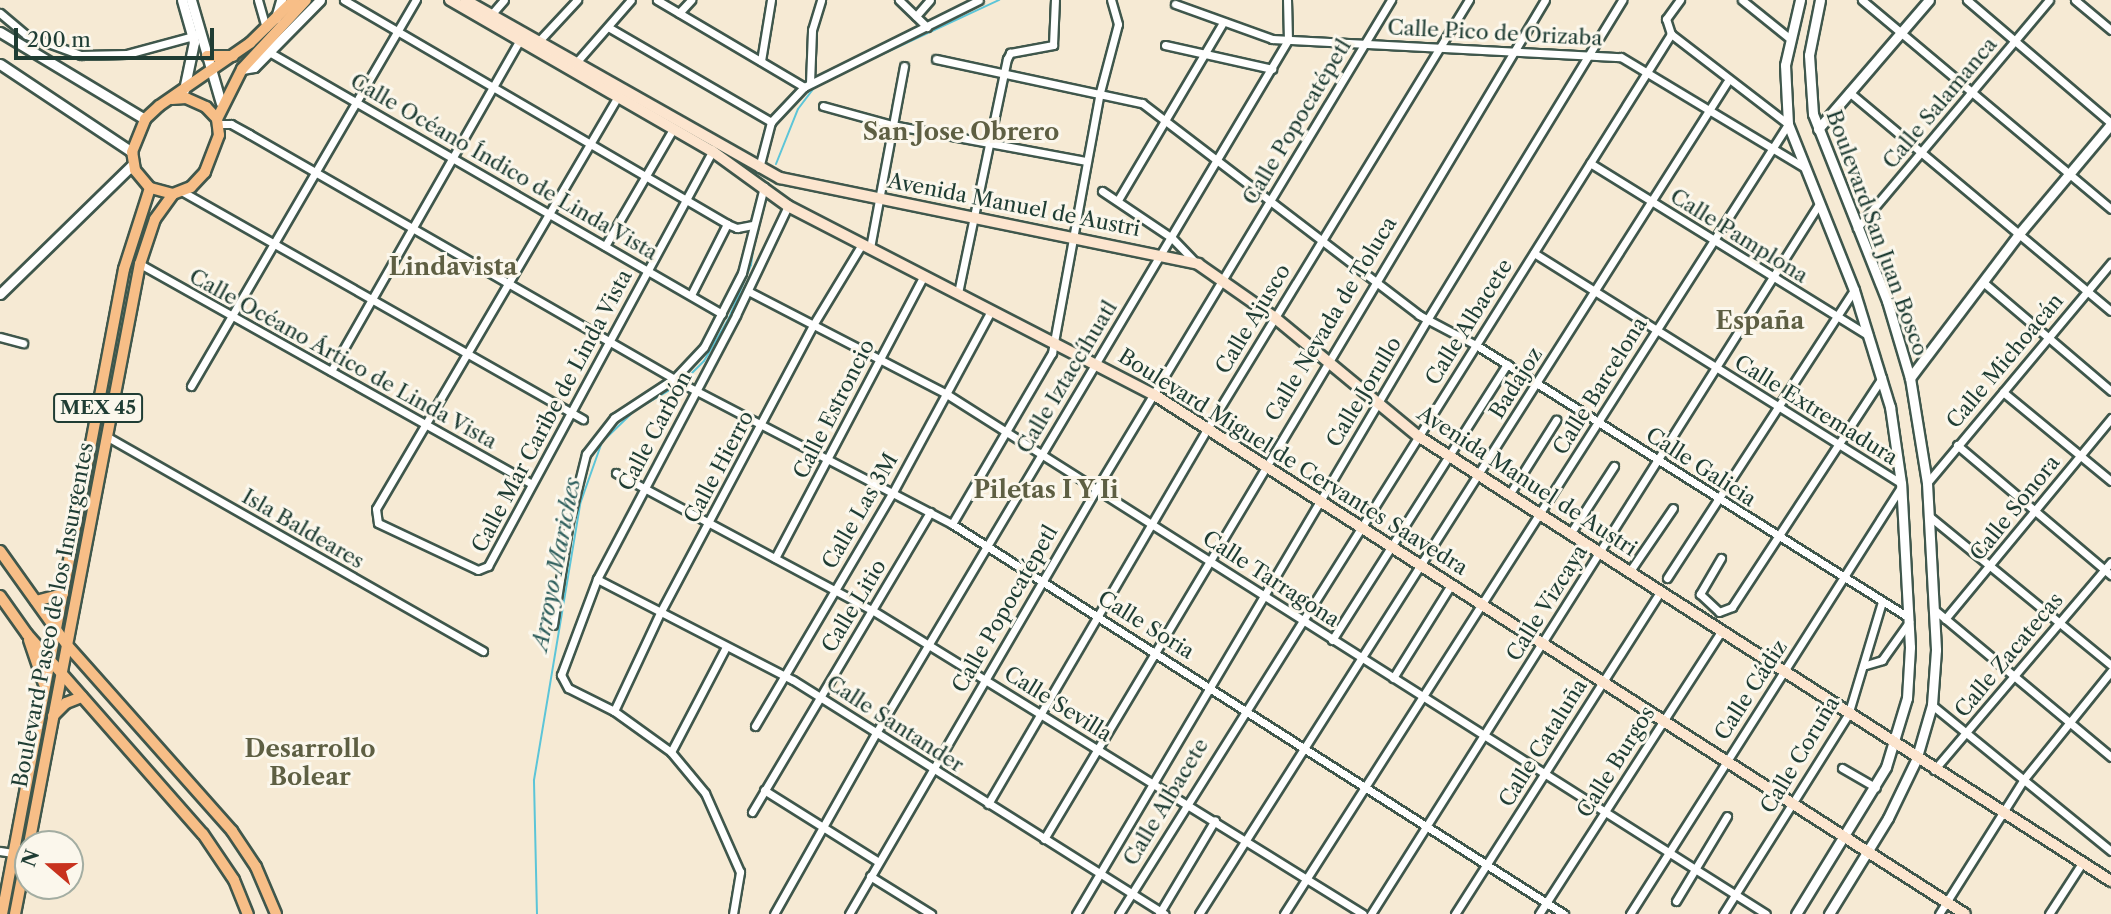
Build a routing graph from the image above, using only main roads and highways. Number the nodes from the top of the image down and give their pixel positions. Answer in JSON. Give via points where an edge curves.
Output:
{"nodes":[{"id":1,"x":294,"y":0,"type":"edge"},
{"id":2,"x":306,"y":0,"type":"edge"},
{"id":3,"x":450,"y":0,"type":"edge"},
{"id":4,"x":465,"y":0,"type":"edge"},
{"id":5,"x":488,"y":18,"type":"junction"},
{"id":6,"x":535,"y":46,"type":"junction"},
{"id":7,"x":233,"y":56,"type":"junction"},
{"id":8,"x":207,"y":57,"type":"road end"},
{"id":9,"x":573,"y":66,"type":"junction"},
{"id":10,"x":172,"y":99,"type":"junction"},
{"id":11,"x":217,"y":122,"type":"junction"},
{"id":12,"x":758,"y":168,"type":"junction"},
{"id":13,"x":770,"y":174,"type":"joint"},
{"id":14,"x":792,"y":181,"type":"junction"},
{"id":15,"x":760,"y":184,"type":"junction"},
{"id":16,"x":149,"y":188,"type":"junction"},
{"id":17,"x":178,"y":193,"type":"junction"},
{"id":18,"x":786,"y":205,"type":"junction"},
{"id":19,"x":0,"y":551,"type":"edge"},
{"id":20,"x":63,"y":594,"type":"junction"},
{"id":21,"x":0,"y":596,"type":"edge"},
{"id":22,"x":37,"y":601,"type":"junction"},
{"id":23,"x":56,"y":631,"type":"junction"},
{"id":24,"x":27,"y":634,"type":"junction"},
{"id":25,"x":67,"y":645,"type":"junction"},
{"id":26,"x":50,"y":660,"type":"junction"},
{"id":27,"x":62,"y":673,"type":"junction"},
{"id":28,"x":44,"y":685,"type":"junction"},
{"id":29,"x":82,"y":696,"type":"junction"},
{"id":30,"x":53,"y":716,"type":"junction"},
{"id":31,"x":32,"y":830,"type":"edge"},
{"id":32,"x":2111,"y":881,"type":"edge"},
{"id":33,"x":2,"y":914,"type":"edge"},
{"id":34,"x":248,"y":914,"type":"edge"},
{"id":35,"x":276,"y":914,"type":"edge"},
{"id":36,"x":1965,"y":914,"type":"edge"}],
"edges":[{"from":1,"to":7,"type":"main road"},
{"from":2,"to":11,"type":"main road","via":[[242,69],[221,103]]},
{"from":3,"to":5,"type":"main road","name":"Boulevard Miguel de Cervantes Saavedra"},
{"from":4,"to":5,"type":"main road","name":"Boulevard Miguel de Cervantes Saavedra"},
{"from":5,"to":6,"type":"main road","name":"Boulevard Miguel de Cervantes Saavedra"},
{"from":5,"to":6,"type":"main road","name":"Boulevard Miguel de Cervantes Saavedra","via":[[519,42]]},
{"from":6,"to":9,"type":"main road","name":"Boulevard Miguel de Cervantes Saavedra"},
{"from":7,"to":8,"type":"main road"},
{"from":7,"to":10,"type":"main road"},
{"from":9,"to":12,"type":"main road","name":"Boulevard Miguel de Cervantes Saavedra"},
{"from":9,"to":15,"type":"main road","name":"Boulevard Miguel de Cervantes Saavedra","via":[[617,98],[712,151]]},
{"from":10,"to":11,"type":"main road","via":[[199,103]]},
{"from":10,"to":16,"type":"main road","via":[[145,119],[132,152],[133,164]]},
{"from":11,"to":17,"type":"main road","via":[[211,163]]},
{"from":12,"to":13,"type":"main road","name":"Boulevard Miguel de Cervantes Saavedra"},
{"from":12,"to":15,"type":"main road"},
{"from":13,"to":14,"type":"main road","name":"Avenida Manuel de Austri"},
{"from":14,"to":18,"type":"main road","via":[[782,192]]},
{"from":14,"to":32,"type":"main road","name":"Avenida Manuel de Austri","via":[[1198,264],[1275,317],[1418,436],[1851,710],[1916,760]]},
{"from":15,"to":18,"type":"main road","name":"Boulevard Miguel de Cervantes Saavedra"},
{"from":16,"to":17,"type":"main road"},
{"from":16,"to":20,"type":"main road","name":"Boulevard Paseo de los Insurgentes","number":"MEX 45","via":[[124,269]]},
{"from":17,"to":25,"type":"main road","name":"Boulevard Paseo de los Insurgentes","number":"MEX 45","via":[[155,219],[140,264]]},
{"from":18,"to":36,"type":"main road","name":"Boulevard Miguel de Cervantes Saavedra","via":[[1097,363],[1208,427]]},
{"from":19,"to":22,"type":"main road"},
{"from":20,"to":22,"type":"main road"},
{"from":20,"to":23,"type":"main road","name":"Boulevard Paseo de los Insurgentes","number":"MEX 45"},
{"from":21,"to":24,"type":"main road"},
{"from":22,"to":23,"type":"main road"},
{"from":23,"to":25,"type":"main road"},
{"from":23,"to":26,"type":"main road","name":"Boulevard Paseo de los Insurgentes","number":"MEX 45"},
{"from":24,"to":26,"type":"main road"},
{"from":24,"to":28,"type":"main road"},
{"from":25,"to":27,"type":"main road","name":"Boulevard Paseo de los Insurgentes","number":"MEX 45"},
{"from":25,"to":35,"type":"main road","via":[[232,831],[256,867]]},
{"from":26,"to":27,"type":"main road"},
{"from":26,"to":28,"type":"main road","name":"Boulevard Paseo de los Insurgentes","number":"MEX 45"},
{"from":27,"to":29,"type":"main road"},
{"from":27,"to":30,"type":"main road","name":"Boulevard Paseo de los Insurgentes","number":"MEX 45"},
{"from":28,"to":33,"type":"main road","name":"Boulevard Paseo de los Insurgentes","number":"MEX 45"},
{"from":29,"to":30,"type":"main road"},
{"from":29,"to":34,"type":"main road","via":[[203,834],[234,880]]},
{"from":30,"to":31,"type":"main road","name":"Boulevard Paseo de los Insurgentes","number":"MEX 45"}]}
